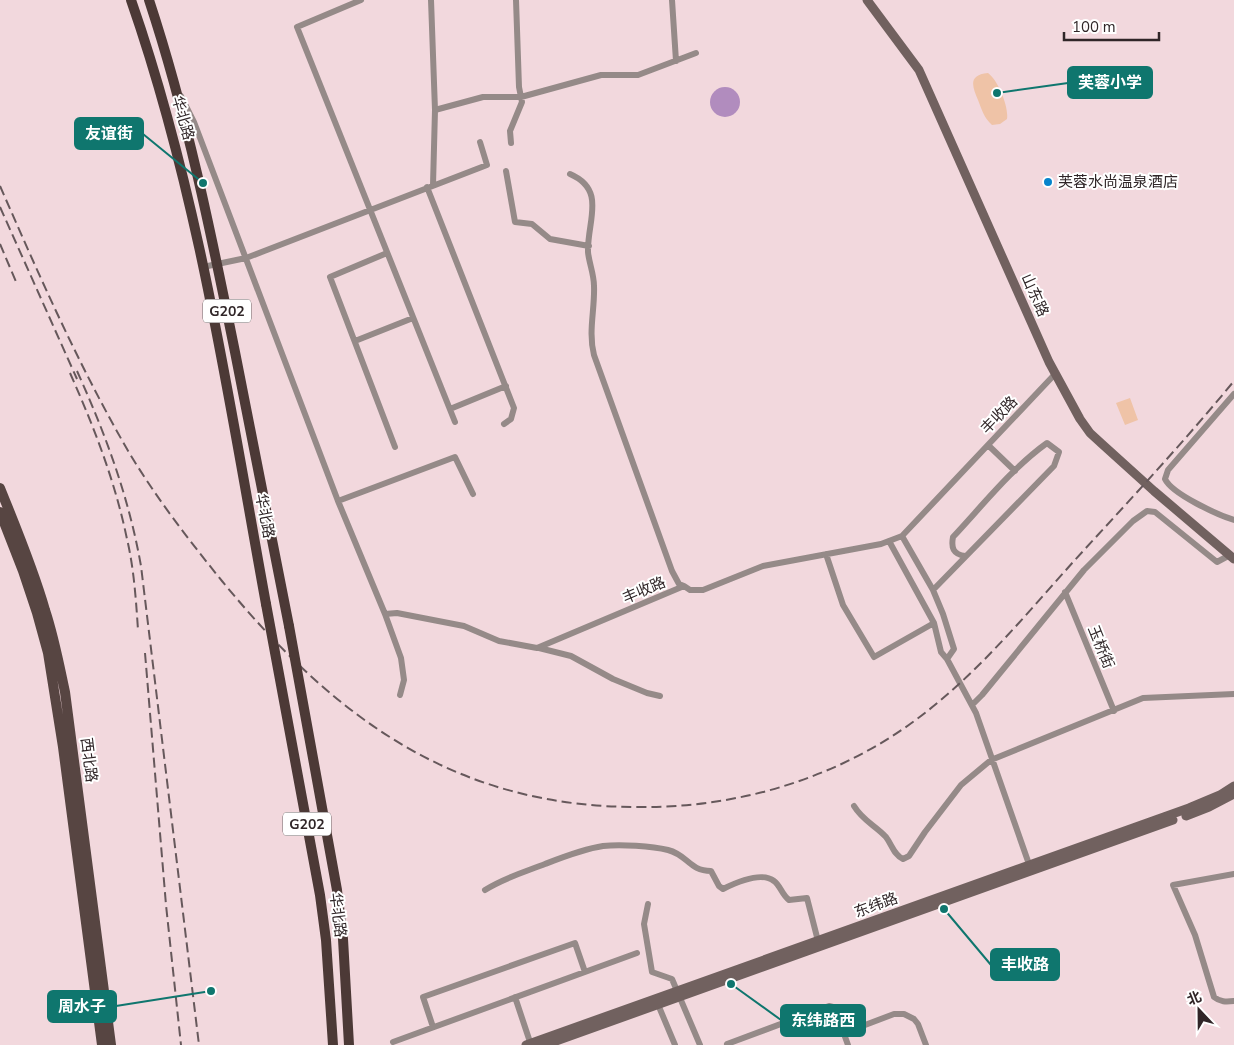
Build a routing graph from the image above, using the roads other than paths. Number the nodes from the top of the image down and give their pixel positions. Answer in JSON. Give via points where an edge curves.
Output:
{"nodes":[{"id":1,"x":131,"y":0,"type":"edge"},
{"id":2,"x":149,"y":0,"type":"edge"},
{"id":3,"x":361,"y":0,"type":"edge"},
{"id":4,"x":431,"y":0,"type":"edge"},
{"id":5,"x":516,"y":0,"type":"edge"},
{"id":6,"x":672,"y":0,"type":"edge"},
{"id":7,"x":868,"y":0,"type":"edge"},
{"id":8,"x":696,"y":53,"type":"dead end"},
{"id":9,"x":676,"y":61,"type":"junction"},
{"id":10,"x":174,"y":86,"type":"junction"},
{"id":11,"x":521,"y":97,"type":"junction"},
{"id":12,"x":435,"y":110,"type":"junction"},
{"id":13,"x":480,"y":142,"type":"dead end"},
{"id":14,"x":511,"y":143,"type":"dead end"},
{"id":15,"x":506,"y":171,"type":"dead end"},
{"id":16,"x":570,"y":174,"type":"dead end"},
{"id":17,"x":430,"y":186,"type":"junction"},
{"id":18,"x":369,"y":210,"type":"junction"},
{"id":19,"x":589,"y":246,"type":"junction"},
{"id":20,"x":387,"y":253,"type":"junction"},
{"id":21,"x":246,"y":258,"type":"junction"},
{"id":22,"x":218,"y":264,"type":"junction"},
{"id":23,"x":204,"y":267,"type":"junction"},
{"id":24,"x":413,"y":318,"type":"junction"},
{"id":25,"x":355,"y":341,"type":"junction"},
{"id":26,"x":1055,"y":374,"type":"junction"},
{"id":27,"x":506,"y":386,"type":"junction"},
{"id":28,"x":1234,"y":394,"type":"edge"},
{"id":29,"x":450,"y":409,"type":"junction"},
{"id":30,"x":455,"y":422,"type":"dead end"},
{"id":31,"x":504,"y":424,"type":"dead end"},
{"id":32,"x":988,"y":445,"type":"junction"},
{"id":33,"x":395,"y":447,"type":"dead end"},
{"id":34,"x":1015,"y":471,"type":"junction"},
{"id":35,"x":0,"y":488,"type":"edge"},
{"id":36,"x":474,"y":494,"type":"dead end"},
{"id":37,"x":338,"y":501,"type":"junction"},
{"id":38,"x":0,"y":512,"type":"edge"},
{"id":39,"x":1234,"y":520,"type":"edge"},
{"id":40,"x":902,"y":536,"type":"junction"},
{"id":41,"x":889,"y":541,"type":"junction"},
{"id":42,"x":826,"y":554,"type":"junction"},
{"id":43,"x":965,"y":556,"type":"junction"},
{"id":44,"x":1232,"y":557,"type":"edge"},
{"id":45,"x":684,"y":586,"type":"junction"},
{"id":46,"x":933,"y":590,"type":"junction"},
{"id":47,"x":1065,"y":592,"type":"junction"},
{"id":48,"x":385,"y":614,"type":"junction"},
{"id":49,"x":934,"y":623,"type":"junction"},
{"id":50,"x":537,"y":648,"type":"junction"},
{"id":51,"x":947,"y":659,"type":"junction"},
{"id":52,"x":1234,"y":694,"type":"edge"},
{"id":53,"x":400,"y":695,"type":"dead end"},
{"id":54,"x":660,"y":696,"type":"dead end"},
{"id":55,"x":972,"y":705,"type":"junction"},
{"id":56,"x":1114,"y":710,"type":"junction"},
{"id":57,"x":991,"y":760,"type":"junction"},
{"id":58,"x":1234,"y":786,"type":"edge"},
{"id":59,"x":1234,"y":794,"type":"edge"},
{"id":60,"x":854,"y":806,"type":"dead end"},
{"id":61,"x":1030,"y":868,"type":"junction"},
{"id":62,"x":1234,"y":874,"type":"edge"},
{"id":63,"x":485,"y":890,"type":"dead end"},
{"id":64,"x":648,"y":904,"type":"dead end"},
{"id":65,"x":818,"y":941,"type":"junction"},
{"id":66,"x":637,"y":953,"type":"dead end"},
{"id":67,"x":585,"y":972,"type":"junction"},
{"id":68,"x":678,"y":994,"type":"junction"},
{"id":69,"x":515,"y":997,"type":"junction"},
{"id":70,"x":1234,"y":1001,"type":"edge"},
{"id":71,"x":657,"y":1002,"type":"junction"},
{"id":72,"x":433,"y":1027,"type":"junction"},
{"id":73,"x":844,"y":1033,"type":"junction"},
{"id":74,"x":393,"y":1042,"type":"dead end"},
{"id":75,"x":529,"y":1044,"type":"edge"},
{"id":76,"x":102,"y":1045,"type":"edge"},
{"id":77,"x":111,"y":1045,"type":"edge"},
{"id":78,"x":333,"y":1045,"type":"edge"},
{"id":79,"x":349,"y":1045,"type":"edge"},
{"id":80,"x":545,"y":1045,"type":"edge"},
{"id":81,"x":675,"y":1045,"type":"edge"},
{"id":82,"x":700,"y":1045,"type":"edge"},
{"id":83,"x":728,"y":1045,"type":"edge"},
{"id":84,"x":848,"y":1045,"type":"edge"},
{"id":85,"x":926,"y":1045,"type":"edge"}],
"edges":[{"from":1,"to":23,"type":"highway","name":"华北路","number":"G202","via":[[180,164]]},
{"from":2,"to":10,"type":"highway","name":"华北路","number":"G202"},
{"from":3,"to":18,"type":"street","via":[[297,27]]},
{"from":4,"to":12,"type":"street"},
{"from":5,"to":11,"type":"street"},
{"from":6,"to":9,"type":"street"},
{"from":7,"to":26,"type":"main road","name":"山东路","via":[[919,70]]},
{"from":8,"to":9,"type":"street"},
{"from":9,"to":11,"type":"street","via":[[638,75],[601,75]]},
{"from":10,"to":21,"type":"street","via":[[194,122]]},
{"from":10,"to":22,"type":"highway","name":"华北路","number":"G202"},
{"from":11,"to":12,"type":"street","via":[[483,96]]},
{"from":11,"to":14,"type":"street","via":[[522,102],[510,130]]},
{"from":12,"to":17,"type":"street"},
{"from":13,"to":17,"type":"street","via":[[487,165]]},
{"from":15,"to":19,"type":"street","via":[[515,222],[532,224],[550,239]]},
{"from":16,"to":19,"type":"street","via":[[581,179],[590,192],[593,209]]},
{"from":17,"to":18,"type":"street"},
{"from":17,"to":27,"type":"street"},
{"from":18,"to":20,"type":"street"},
{"from":18,"to":21,"type":"street"},
{"from":19,"to":45,"type":"street","via":[[594,284],[591,344],[594,355],[672,571],[679,584]]},
{"from":20,"to":24,"type":"street"},
{"from":20,"to":25,"type":"street","via":[[330,277]]},
{"from":21,"to":22,"type":"street"},
{"from":21,"to":37,"type":"street"},
{"from":22,"to":23,"type":"street"},
{"from":22,"to":79,"type":"highway","name":"华北路","number":"G202","bridge":true,"via":[[338,890]]},
{"from":23,"to":78,"type":"highway","name":"华北路","number":"G202","bridge":true,"via":[[323,911]]},
{"from":24,"to":25,"type":"street"},
{"from":24,"to":29,"type":"street"},
{"from":25,"to":33,"type":"street"},
{"from":26,"to":32,"type":"street","name":"丰收路"},
{"from":26,"to":44,"type":"main road","name":"山东路","via":[[1090,433]]},
{"from":27,"to":29,"type":"street"},
{"from":27,"to":31,"type":"street","via":[[514,408],[511,418]]},
{"from":28,"to":39,"type":"street","via":[[1168,470],[1165,479],[1184,496]]},
{"from":29,"to":30,"type":"street"},
{"from":32,"to":34,"type":"street"},
{"from":32,"to":40,"type":"street","name":"丰收路"},
{"from":34,"to":43,"type":"street","via":[[953,536],[953,550]]},
{"from":34,"to":43,"type":"street","via":[[1047,443],[1059,452],[1054,466]]},
{"from":35,"to":77,"type":"main road","name":"西北路","via":[[40,593],[62,675]]},
{"from":36,"to":37,"type":"street","via":[[455,457]]},
{"from":37,"to":48,"type":"street"},
{"from":38,"to":76,"type":"main road","name":"西北路","via":[[24,571],[48,653],[61,729]]},
{"from":40,"to":41,"type":"street","name":"丰收路"},
{"from":40,"to":46,"type":"street"},
{"from":41,"to":42,"type":"street","name":"丰收路"},
{"from":41,"to":49,"type":"street"},
{"from":42,"to":45,"type":"street","name":"丰收路","via":[[763,566],[703,590],[690,590]]},
{"from":42,"to":49,"type":"street","via":[[844,605],[874,657]]},
{"from":43,"to":46,"type":"street"},
{"from":44,"to":47,"type":"street","via":[[1216,562],[1155,512],[1147,511],[1133,521]]},
{"from":45,"to":50,"type":"street","name":"丰收路"},
{"from":46,"to":51,"type":"street","via":[[954,649]]},
{"from":47,"to":55,"type":"street"},
{"from":47,"to":56,"type":"street","name":"玉桥街"},
{"from":48,"to":50,"type":"street","via":[[397,613],[464,626],[499,641]]},
{"from":48,"to":53,"type":"street","via":[[401,658],[404,680]]},
{"from":49,"to":51,"type":"street"},
{"from":50,"to":54,"type":"street","via":[[571,656],[613,679]]},
{"from":51,"to":55,"type":"street"},
{"from":52,"to":56,"type":"street","via":[[1143,698]]},
{"from":55,"to":57,"type":"street"},
{"from":56,"to":57,"type":"street"},
{"from":57,"to":60,"type":"street","via":[[961,785],[909,856],[903,859]]},
{"from":57,"to":61,"type":"street"},
{"from":58,"to":61,"type":"main road","name":"东纬路","via":[[1189,808]]},
{"from":59,"to":61,"type":"main road","name":"东纬路","via":[[1192,814]]},
{"from":61,"to":65,"type":"main road","name":"东纬路"},
{"from":61,"to":68,"type":"main road","name":"东纬路"},
{"from":62,"to":70,"type":"street","via":[[1173,885],[1195,935],[1214,997]]},
{"from":63,"to":65,"type":"street","via":[[500,881],[570,855],[604,846],[651,847],[670,850],[701,871],[711,871],[723,889],[741,881],[765,878],[774,881],[789,900],[806,898]]},
{"from":64,"to":68,"type":"street","via":[[644,924],[652,972],[672,979]]},
{"from":65,"to":68,"type":"main road","name":"东纬路"},
{"from":66,"to":67,"type":"street"},
{"from":67,"to":69,"type":"street"},
{"from":67,"to":72,"type":"street","via":[[574,943],[423,997]]},
{"from":68,"to":71,"type":"main road","name":"东纬路"},
{"from":68,"to":82,"type":"street"},
{"from":69,"to":72,"type":"street"},
{"from":69,"to":75,"type":"street"},
{"from":71,"to":75,"type":"main road","name":"东纬路"},
{"from":71,"to":80,"type":"main road","name":"东纬路"},
{"from":71,"to":81,"type":"street"},
{"from":72,"to":74,"type":"street"},
{"from":73,"to":83,"type":"street","via":[[835,1009],[829,1006]]},
{"from":73,"to":84,"type":"street"},
{"from":73,"to":85,"type":"street","via":[[894,1014],[904,1014],[918,1024]]}]}
